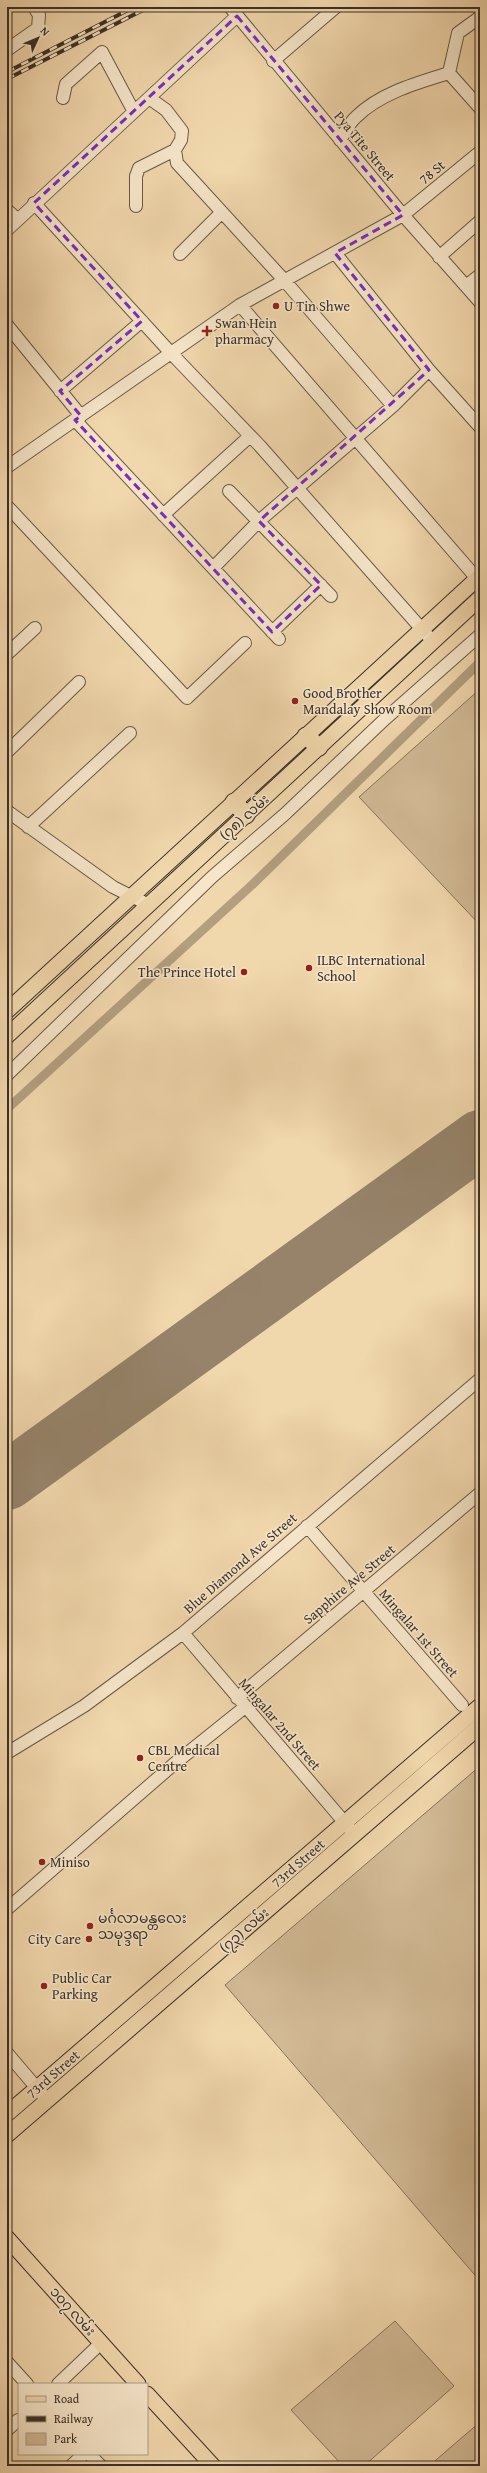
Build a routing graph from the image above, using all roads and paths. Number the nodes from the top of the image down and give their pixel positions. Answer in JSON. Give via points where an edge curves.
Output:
{"nodes":[{"id":1,"x":34,"y":7,"type":"edge"},
{"id":2,"x":336,"y":7,"type":"edge"},
{"id":3,"x":233,"y":12,"type":"edge"},
{"id":4,"x":480,"y":17,"type":"edge"},
{"id":5,"x":7,"y":50,"type":"edge"},
{"id":6,"x":273,"y":61,"type":"junction"},
{"id":7,"x":449,"y":73,"type":"junction"},
{"id":8,"x":63,"y":98,"type":"dead end"},
{"id":9,"x":149,"y":98,"type":"junction"},
{"id":10,"x":480,"y":108,"type":"edge"},
{"id":11,"x":134,"y":112,"type":"junction"},
{"id":12,"x":340,"y":140,"type":"junction"},
{"id":13,"x":175,"y":150,"type":"junction"},
{"id":14,"x":480,"y":152,"type":"edge"},
{"id":15,"x":34,"y":202,"type":"junction"},
{"id":16,"x":136,"y":206,"type":"dead end"},
{"id":17,"x":7,"y":210,"type":"edge"},
{"id":18,"x":221,"y":212,"type":"junction"},
{"id":19,"x":403,"y":215,"type":"junction"},
{"id":20,"x":17,"y":219,"type":"junction"},
{"id":21,"x":480,"y":222,"type":"edge"},
{"id":22,"x":7,"y":230,"type":"edge"},
{"id":23,"x":335,"y":253,"type":"junction"},
{"id":24,"x":180,"y":254,"type":"dead end"},
{"id":25,"x":439,"y":257,"type":"junction"},
{"id":26,"x":480,"y":274,"type":"edge"},
{"id":27,"x":284,"y":280,"type":"junction"},
{"id":28,"x":466,"y":286,"type":"junction"},
{"id":29,"x":480,"y":302,"type":"edge"},
{"id":30,"x":240,"y":305,"type":"junction"},
{"id":31,"x":142,"y":321,"type":"junction"},
{"id":32,"x":7,"y":325,"type":"edge"},
{"id":33,"x":170,"y":352,"type":"junction"},
{"id":34,"x":429,"y":370,"type":"junction"},
{"id":35,"x":60,"y":391,"type":"junction"},
{"id":36,"x":393,"y":406,"type":"junction"},
{"id":37,"x":78,"y":418,"type":"junction"},
{"id":38,"x":480,"y":427,"type":"edge"},
{"id":39,"x":250,"y":436,"type":"junction"},
{"id":40,"x":355,"y":439,"type":"junction"},
{"id":41,"x":7,"y":467,"type":"edge"},
{"id":42,"x":296,"y":488,"type":"junction"},
{"id":43,"x":229,"y":491,"type":"dead end"},
{"id":44,"x":7,"y":506,"type":"edge"},
{"id":45,"x":163,"y":515,"type":"junction"},
{"id":46,"x":259,"y":521,"type":"junction"},
{"id":47,"x":213,"y":568,"type":"junction"},
{"id":48,"x":479,"y":579,"type":"edge"},
{"id":49,"x":321,"y":585,"type":"junction"},
{"id":50,"x":331,"y":596,"type":"dead end"},
{"id":51,"x":480,"y":598,"type":"edge"},
{"id":52,"x":35,"y":628,"type":"dead end"},
{"id":53,"x":422,"y":630,"type":"junction"},
{"id":54,"x":480,"y":635,"type":"edge"},
{"id":55,"x":245,"y":643,"type":"dead end"},
{"id":56,"x":434,"y":643,"type":"junction"},
{"id":57,"x":7,"y":654,"type":"edge"},
{"id":58,"x":79,"y":682,"type":"dead end"},
{"id":59,"x":130,"y":733,"type":"dead end"},
{"id":60,"x":306,"y":736,"type":"junction"},
{"id":61,"x":319,"y":747,"type":"junction"},
{"id":62,"x":7,"y":752,"type":"edge"},
{"id":63,"x":234,"y":802,"type":"junction"},
{"id":64,"x":7,"y":811,"type":"edge"},
{"id":65,"x":246,"y":815,"type":"junction"},
{"id":66,"x":28,"y":827,"type":"junction"},
{"id":67,"x":129,"y":896,"type":"junction"},
{"id":68,"x":147,"y":904,"type":"junction"},
{"id":69,"x":7,"y":1011,"type":"edge"},
{"id":70,"x":7,"y":1036,"type":"edge"},
{"id":71,"x":7,"y":1075,"type":"edge"},
{"id":72,"x":480,"y":1379,"type":"edge"},
{"id":73,"x":480,"y":1493,"type":"edge"},
{"id":74,"x":307,"y":1526,"type":"junction"},
{"id":75,"x":363,"y":1591,"type":"junction"},
{"id":76,"x":183,"y":1633,"type":"junction"},
{"id":77,"x":241,"y":1702,"type":"junction"},
{"id":78,"x":462,"y":1705,"type":"dead end"},
{"id":79,"x":480,"y":1706,"type":"edge"},
{"id":80,"x":480,"y":1726,"type":"edge"},
{"id":81,"x":7,"y":1753,"type":"edge"},
{"id":82,"x":345,"y":1823,"type":"junction"},
{"id":83,"x":354,"y":1834,"type":"junction"},
{"id":84,"x":7,"y":1909,"type":"edge"},
{"id":85,"x":7,"y":2053,"type":"edge"},
{"id":86,"x":37,"y":2088,"type":"junction"},
{"id":87,"x":47,"y":2100,"type":"junction"},
{"id":88,"x":7,"y":2114,"type":"edge"},
{"id":89,"x":7,"y":2135,"type":"edge"},
{"id":90,"x":7,"y":2238,"type":"edge"},
{"id":91,"x":101,"y":2343,"type":"junction"},
{"id":92,"x":7,"y":2362,"type":"edge"},
{"id":93,"x":26,"y":2383,"type":"edge"},
{"id":94,"x":59,"y":2383,"type":"edge"},
{"id":95,"x":137,"y":2383,"type":"edge"},
{"id":96,"x":148,"y":2395,"type":"edge"},
{"id":97,"x":18,"y":2420,"type":"edge"},
{"id":98,"x":7,"y":2430,"type":"edge"},
{"id":99,"x":83,"y":2455,"type":"edge"},
{"id":100,"x":90,"y":2455,"type":"edge"},
{"id":101,"x":71,"y":2466,"type":"edge"},
{"id":102,"x":100,"y":2466,"type":"edge"},
{"id":103,"x":213,"y":2466,"type":"edge"}],
"edges":[{"from":1,"to":5,"type":"street","via":[[39,16],[38,28]]},
{"from":2,"to":6,"type":"street"},
{"from":3,"to":6,"type":"street","name":"Pya Tite Street"},
{"from":3,"to":9,"type":"street"},
{"from":4,"to":7,"type":"street","via":[[458,34]]},
{"from":6,"to":12,"type":"street","name":"Pya Tite Street"},
{"from":7,"to":10,"type":"street"},
{"from":7,"to":12,"type":"street","via":[[412,84],[370,104],[354,119]]},
{"from":8,"to":11,"type":"street","via":[[66,84],[102,52]]},
{"from":9,"to":11,"type":"street"},
{"from":9,"to":13,"type":"street","via":[[166,110],[182,131],[181,140]]},
{"from":11,"to":15,"type":"street"},
{"from":12,"to":19,"type":"street","name":"Pya Tite Street"},
{"from":13,"to":16,"type":"street","via":[[139,168],[136,176]]},
{"from":13,"to":18,"type":"street","via":[[177,163]]},
{"from":14,"to":19,"type":"street","name":"78 St"},
{"from":15,"to":20,"type":"street"},
{"from":15,"to":31,"type":"street"},
{"from":17,"to":20,"type":"street"},
{"from":18,"to":24,"type":"street"},
{"from":18,"to":27,"type":"street"},
{"from":19,"to":23,"type":"street","name":"78 St"},
{"from":19,"to":25,"type":"street","name":"Pya Tite Street"},
{"from":20,"to":22,"type":"street"},
{"from":21,"to":25,"type":"street"},
{"from":23,"to":27,"type":"street","name":"78 St"},
{"from":23,"to":34,"type":"street"},
{"from":25,"to":28,"type":"street","name":"Pya Tite Street"},
{"from":26,"to":28,"type":"street"},
{"from":27,"to":30,"type":"street","name":"78 St"},
{"from":27,"to":36,"type":"street"},
{"from":28,"to":29,"type":"street","name":"Pya Tite Street"},
{"from":30,"to":33,"type":"street","name":"78 St"},
{"from":30,"to":40,"type":"street"},
{"from":31,"to":33,"type":"street"},
{"from":31,"to":35,"type":"street"},
{"from":32,"to":35,"type":"street"},
{"from":33,"to":37,"type":"street","name":"78 St"},
{"from":33,"to":39,"type":"street"},
{"from":34,"to":36,"type":"street"},
{"from":34,"to":38,"type":"street"},
{"from":35,"to":37,"type":"street"},
{"from":36,"to":40,"type":"street"},
{"from":37,"to":41,"type":"street","name":"78 St"},
{"from":37,"to":45,"type":"street"},
{"from":39,"to":42,"type":"street"},
{"from":39,"to":45,"type":"street"},
{"from":40,"to":42,"type":"street"},
{"from":40,"to":48,"type":"street"},
{"from":42,"to":46,"type":"street"},
{"from":42,"to":53,"type":"street"},
{"from":43,"to":46,"type":"street"},
{"from":44,"to":55,"type":"street","via":[[187,698]]},
{"from":45,"to":47,"type":"street"},
{"from":46,"to":47,"type":"street"},
{"from":46,"to":49,"type":"street"},
{"from":47,"to":49,"type":"street","via":[[275,636]]},
{"from":48,"to":53,"type":"main road","name":"(၇၈) လမ်း"},
{"from":49,"to":50,"type":"street"},
{"from":51,"to":56,"type":"main road","name":"(၇၈) လမ်း"},
{"from":52,"to":57,"type":"street"},
{"from":53,"to":56,"type":"street"},
{"from":53,"to":60,"type":"main road","name":"(၇၈) လမ်း"},
{"from":54,"to":71,"type":"street","via":[[385,719],[285,814],[212,877]]},
{"from":56,"to":61,"type":"main road","name":"(၇၈) လမ်း"},
{"from":58,"to":62,"type":"street"},
{"from":59,"to":66,"type":"street"},
{"from":60,"to":61,"type":"highway"},
{"from":60,"to":63,"type":"main road","name":"(၇၈) လမ်း"},
{"from":61,"to":65,"type":"main road","name":"(၇၈) လမ်း"},
{"from":63,"to":65,"type":"highway"},
{"from":63,"to":67,"type":"main road","name":"(၇၈) လမ်း"},
{"from":64,"to":66,"type":"street"},
{"from":65,"to":68,"type":"main road","name":"(၇၈) လမ်း"},
{"from":66,"to":67,"type":"street"},
{"from":67,"to":68,"type":"street"},
{"from":67,"to":69,"type":"main road","name":"(၇၈) လမ်း"},
{"from":68,"to":70,"type":"main road","name":"(၇၈) လမ်း"},
{"from":72,"to":74,"type":"street","name":"Blue Diamond Ave Street"},
{"from":73,"to":75,"type":"street","name":"Sapphire Ave Street"},
{"from":74,"to":75,"type":"street","name":"Mingalar 1st Street"},
{"from":74,"to":76,"type":"street","name":"Blue Diamond Ave Street"},
{"from":75,"to":77,"type":"street","name":"Sapphire Ave Street"},
{"from":75,"to":78,"type":"street","name":"Mingalar 1st Street"},
{"from":76,"to":77,"type":"street","name":"Mingalar 2nd Street"},
{"from":76,"to":81,"type":"street","name":"Blue Diamond Ave Street","via":[[84,1706]]},
{"from":77,"to":82,"type":"street","name":"Mingalar 2nd Street"},
{"from":77,"to":84,"type":"street","name":"Sapphire Ave Street","via":[[174,1764]]},
{"from":79,"to":82,"type":"main road","name":"73rd Street"},
{"from":80,"to":83,"type":"main road","name":"(၇၃) လမ်း"},
{"from":82,"to":83,"type":"street","name":"Mingalar 2nd Street"},
{"from":82,"to":86,"type":"main road","name":"73rd Street"},
{"from":83,"to":87,"type":"main road","name":"(၇၃) လမ်း"},
{"from":85,"to":86,"type":"street"},
{"from":86,"to":87,"type":"street"},
{"from":86,"to":88,"type":"main road","name":"73rd Street"},
{"from":87,"to":89,"type":"main road","name":"(၇၃) လမ်း"},
{"from":90,"to":91,"type":"main road","name":"၁၀၇ လမ်း"},
{"from":91,"to":94,"type":"street"},
{"from":91,"to":95,"type":"main road","name":"၁၀၇ လမ်း"},
{"from":92,"to":93,"type":"street"},
{"from":96,"to":103,"type":"main road"},
{"from":97,"to":98,"type":"street"},
{"from":99,"to":101,"type":"street"},
{"from":100,"to":102,"type":"street"}]}
